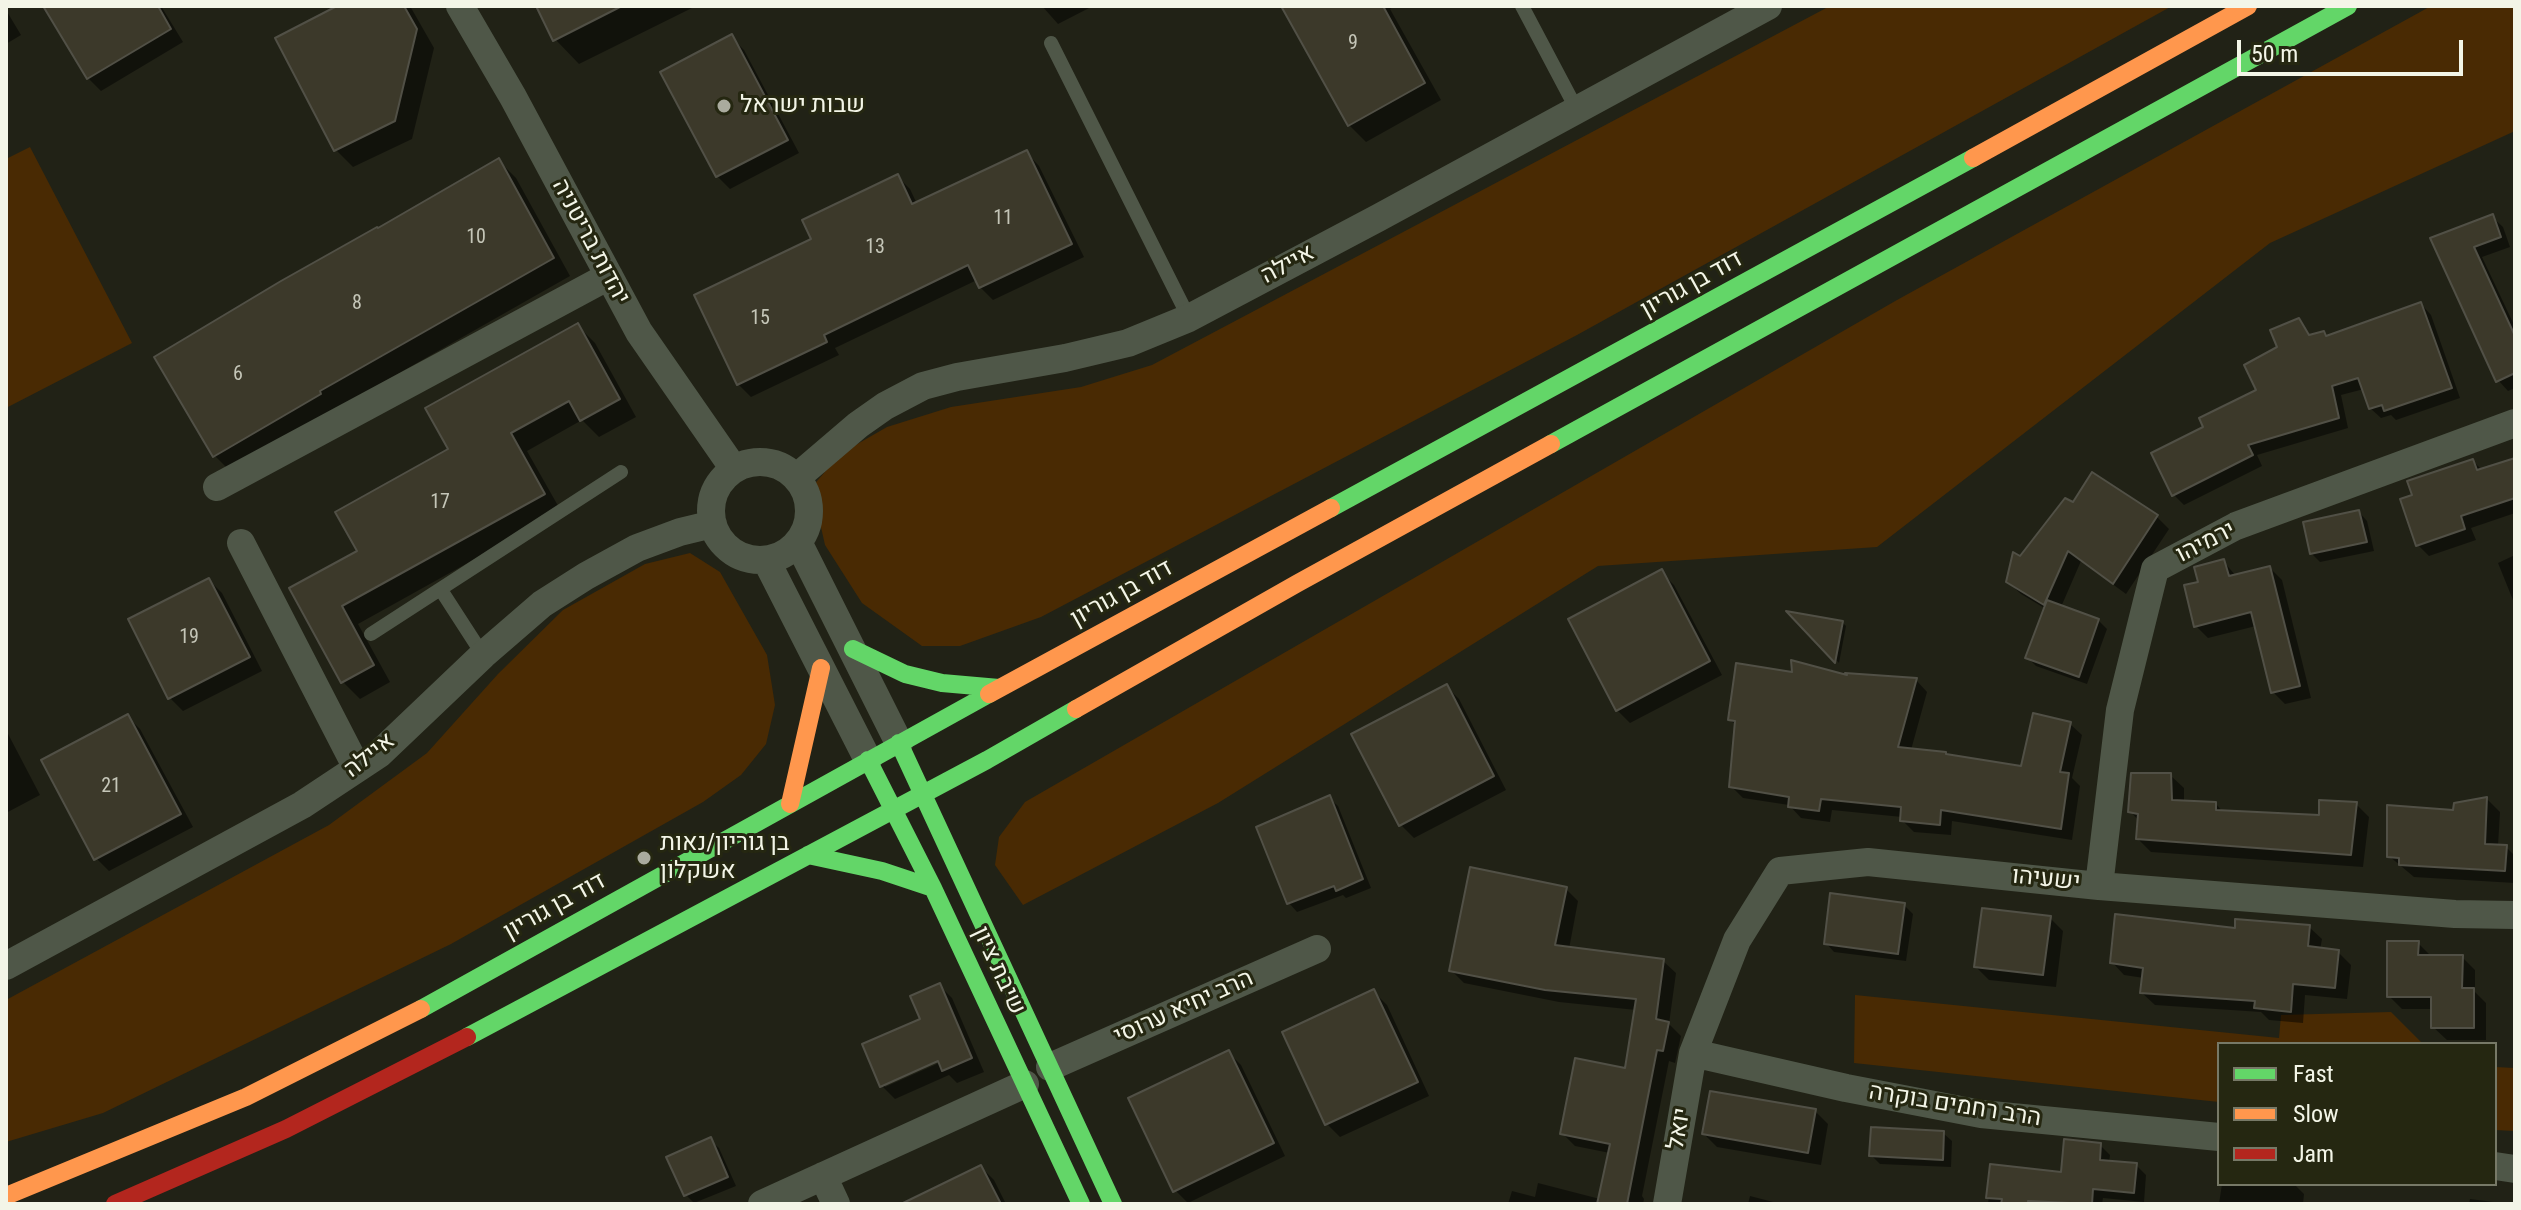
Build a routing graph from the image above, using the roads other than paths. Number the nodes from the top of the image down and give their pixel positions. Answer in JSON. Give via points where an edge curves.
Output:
{"nodes":[{"id":1,"x":460,"y":6,"type":"edge"},
{"id":2,"x":1522,"y":6,"type":"edge"},
{"id":3,"x":1768,"y":6,"type":"edge"},
{"id":4,"x":2248,"y":6,"type":"edge"},
{"id":5,"x":2348,"y":6,"type":"edge"},
{"id":6,"x":1051,"y":43,"type":"dead end"},
{"id":7,"x":1577,"y":110,"type":"junction"},
{"id":8,"x":609,"y":276,"type":"junction"},
{"id":9,"x":1189,"y":318,"type":"junction"},
{"id":10,"x":2515,"y":423,"type":"edge"},
{"id":11,"x":734,"y":469,"type":"junction"},
{"id":12,"x":621,"y":472,"type":"dead end"},
{"id":13,"x":796,"y":478,"type":"junction"},
{"id":14,"x":217,"y":487,"type":"dead end"},
{"id":15,"x":713,"y":524,"type":"junction"},
{"id":16,"x":798,"y":542,"type":"junction"},
{"id":17,"x":241,"y":543,"type":"dead end"},
{"id":18,"x":766,"y":560,"type":"junction"},
{"id":19,"x":441,"y":590,"type":"junction"},
{"id":20,"x":371,"y":634,"type":"dead end"},
{"id":21,"x":853,"y":649,"type":"junction"},
{"id":22,"x":483,"y":655,"type":"junction"},
{"id":23,"x":821,"y":668,"type":"junction"},
{"id":24,"x":999,"y":688,"type":"junction"},
{"id":25,"x":899,"y":743,"type":"junction"},
{"id":26,"x":868,"y":760,"type":"junction"},
{"id":27,"x":987,"y":760,"type":"junction"},
{"id":28,"x":357,"y":768,"type":"junction"},
{"id":29,"x":963,"y":790,"type":"dead end"},
{"id":30,"x":923,"y":794,"type":"junction"},
{"id":31,"x":790,"y":804,"type":"junction"},
{"id":32,"x":893,"y":809,"type":"junction"},
{"id":33,"x":955,"y":821,"type":"dead end"},
{"id":34,"x":808,"y":855,"type":"junction"},
{"id":35,"x":952,"y":857,"type":"junction"},
{"id":36,"x":2099,"y":886,"type":"junction"},
{"id":37,"x":933,"y":888,"type":"junction"},
{"id":38,"x":2515,"y":915,"type":"edge"},
{"id":39,"x":1317,"y":949,"type":"dead end"},
{"id":40,"x":6,"y":966,"type":"edge"},
{"id":41,"x":1693,"y":1053,"type":"junction"},
{"id":42,"x":1050,"y":1067,"type":"junction"},
{"id":43,"x":1025,"y":1084,"type":"junction"},
{"id":44,"x":2217,"y":1137,"type":"edge"},
{"id":45,"x":823,"y":1176,"type":"junction"},
{"id":46,"x":6,"y":1196,"type":"edge"},
{"id":47,"x":115,"y":1204,"type":"edge"},
{"id":48,"x":762,"y":1204,"type":"edge"},
{"id":49,"x":836,"y":1204,"type":"edge"},
{"id":50,"x":1081,"y":1204,"type":"edge"},
{"id":51,"x":1113,"y":1204,"type":"edge"},
{"id":52,"x":1667,"y":1204,"type":"edge"}],
"edges":[{"from":1,"to":8,"type":"street","name":"יהדות בריטניה"},
{"from":2,"to":7,"type":"lane"},
{"from":3,"to":7,"type":"street","name":"איילה"},
{"from":4,"to":24,"type":"main road","name":"דוד בן גוריון"},
{"from":5,"to":27,"type":"main road","via":[[1298,583]]},
{"from":6,"to":9,"type":"lane"},
{"from":7,"to":9,"type":"street","name":"איילה"},
{"from":8,"to":11,"type":"street","name":"יהדות בריטניה","via":[[639,332]]},
{"from":8,"to":14,"type":"street"},
{"from":9,"to":13,"type":"street","name":"איילה","via":[[1128,343],[923,386],[858,425]]},
{"from":10,"to":36,"type":"street","name":"ירמיהו","via":[[2236,526],[2155,569],[2120,710]]},
{"from":11,"to":13,"type":"street","via":[[764,462],[779,465]]},
{"from":11,"to":15,"type":"street","via":[[714,494]]},
{"from":12,"to":19,"type":"lane"},
{"from":13,"to":16,"type":"street","via":[[810,511]]},
{"from":15,"to":18,"type":"street","via":[[733,552]]},
{"from":15,"to":22,"type":"street","name":"איילה","via":[[637,548],[586,576],[542,604]]},
{"from":16,"to":18,"type":"street"},
{"from":16,"to":21,"type":"street"},
{"from":17,"to":28,"type":"street"},
{"from":18,"to":23,"type":"street"},
{"from":19,"to":20,"type":"lane"},
{"from":19,"to":22,"type":"lane"},
{"from":21,"to":24,"type":"main road","via":[[905,674]]},
{"from":21,"to":25,"type":"street"},
{"from":22,"to":28,"type":"street","name":"איילה","via":[[379,754]]},
{"from":23,"to":26,"type":"street"},
{"from":23,"to":31,"type":"main road"},
{"from":24,"to":25,"type":"main road","name":"דוד בן גוריון"},
{"from":25,"to":26,"type":"main road","name":"דוד בן גוריון"},
{"from":25,"to":30,"type":"main road"},
{"from":26,"to":31,"type":"main road","name":"דוד בן גוריון"},
{"from":26,"to":32,"type":"main road","name":"שיבת ציון"},
{"from":27,"to":29,"type":"main road"},
{"from":27,"to":30,"type":"main road"},
{"from":28,"to":40,"type":"street","name":"איילה","via":[[302,805]]},
{"from":30,"to":32,"type":"main road"},
{"from":30,"to":35,"type":"main road","name":"שיבת ציון"},
{"from":31,"to":46,"type":"main road","name":"דוד בן גוריון","via":[[407,1017],[246,1097]]},
{"from":32,"to":34,"type":"main road"},
{"from":32,"to":37,"type":"main road","name":"שיבת ציון"},
{"from":33,"to":35,"type":"main road"},
{"from":34,"to":37,"type":"main road"},
{"from":34,"to":47,"type":"main road","via":[[404,1071]]},
{"from":35,"to":42,"type":"main road","name":"שיבת ציון"},
{"from":36,"to":38,"type":"street","name":"ישעיהו"},
{"from":36,"to":41,"type":"street","name":"ישעיהו","via":[[1868,862],[1780,871],[1737,940]]},
{"from":37,"to":43,"type":"main road","name":"שיבת ציון"},
{"from":39,"to":42,"type":"street","name":"הרב יחיא ערוסי"},
{"from":41,"to":44,"type":"street","name":"הרב רחמים בוקרה","via":[[1981,1114]]},
{"from":41,"to":52,"type":"street","name":"יואל"},
{"from":42,"to":51,"type":"main road","name":"שיבת ציון"},
{"from":43,"to":45,"type":"street"},
{"from":43,"to":50,"type":"main road","name":"שיבת ציון"},
{"from":45,"to":48,"type":"street"},
{"from":45,"to":49,"type":"street"}]}
